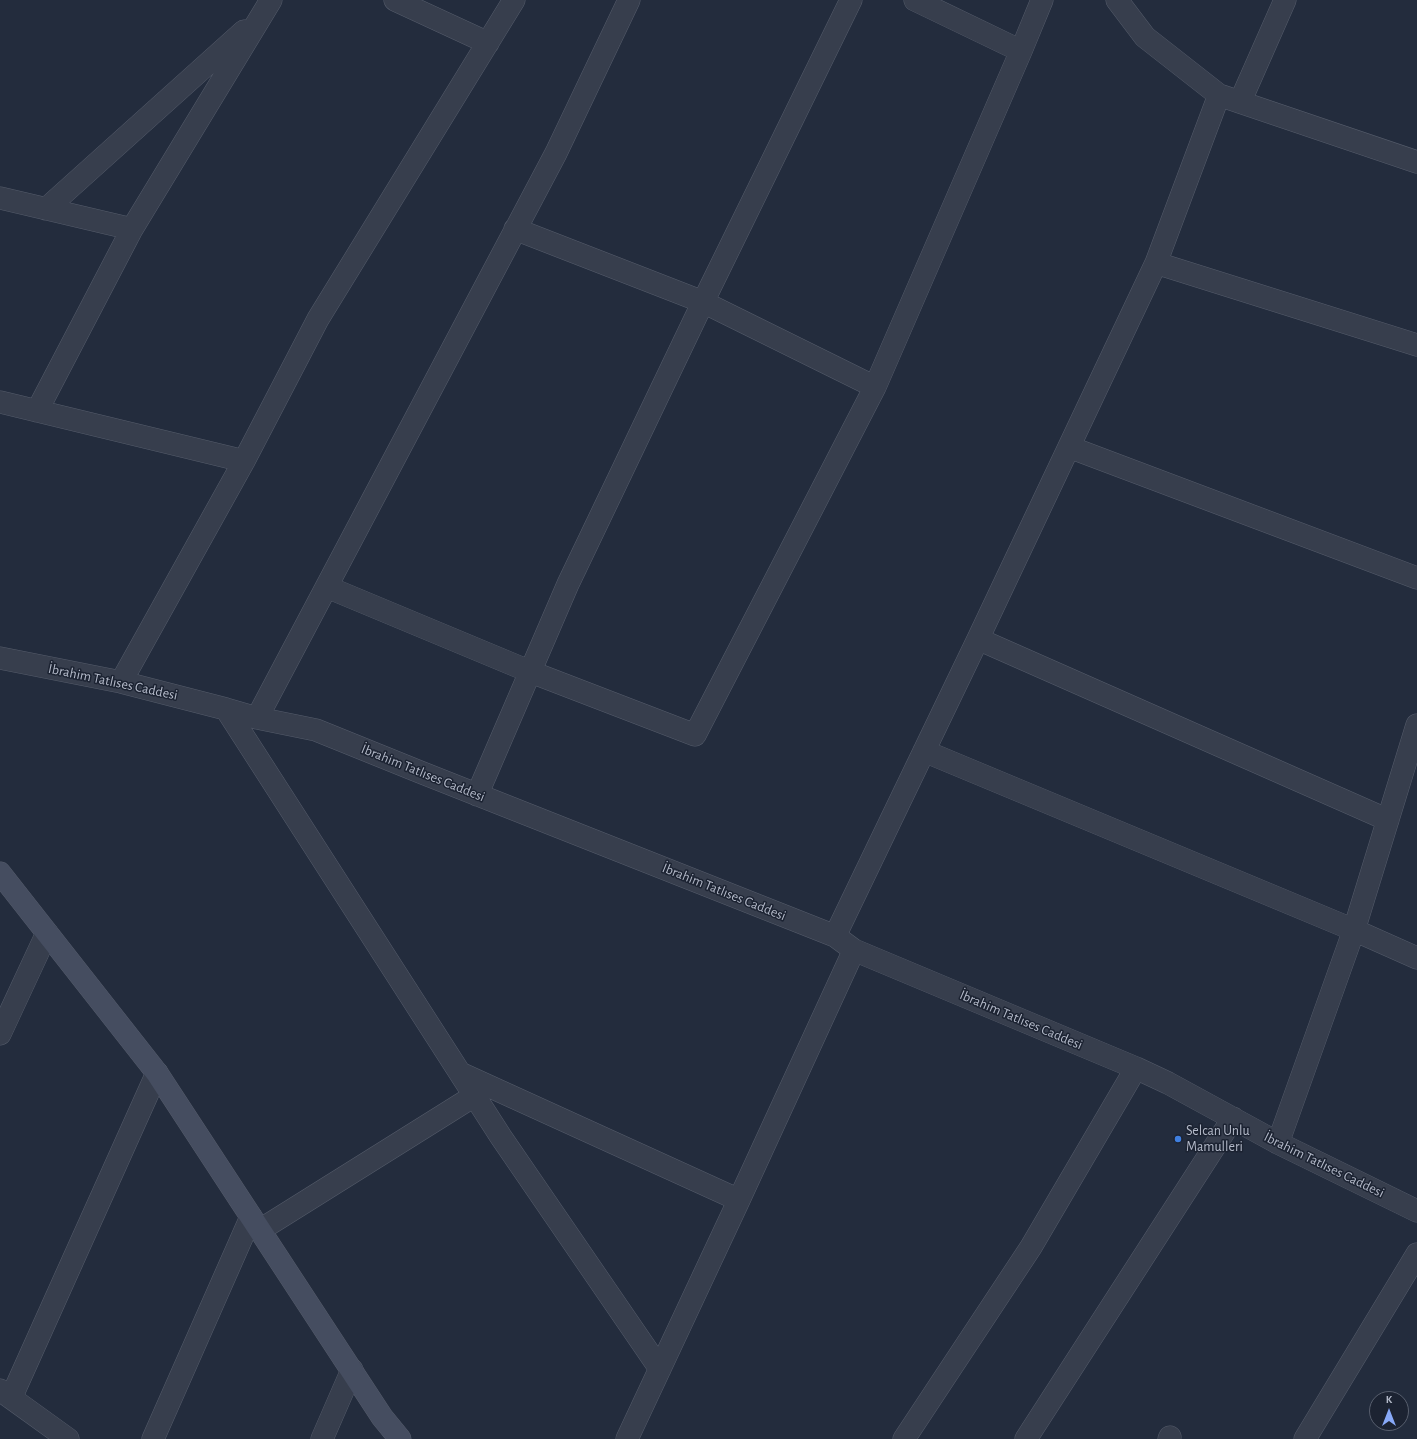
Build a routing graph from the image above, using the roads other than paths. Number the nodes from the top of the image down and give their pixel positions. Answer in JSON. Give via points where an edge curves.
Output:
{"nodes":[{"id":1,"x":395,"y":0,"type":"edge"},
{"id":2,"x":514,"y":0,"type":"edge"},
{"id":3,"x":629,"y":0,"type":"edge"},
{"id":4,"x":850,"y":0,"type":"edge"},
{"id":5,"x":915,"y":0,"type":"edge"},
{"id":6,"x":1042,"y":0,"type":"edge"},
{"id":7,"x":1117,"y":0,"type":"edge"},
{"id":8,"x":1285,"y":0,"type":"edge"},
{"id":9,"x":266,"y":7,"type":"edge"},
{"id":10,"x":488,"y":43,"type":"junction"},
{"id":11,"x":1021,"y":51,"type":"junction"},
{"id":12,"x":1219,"y":95,"type":"junction"},
{"id":13,"x":1240,"y":102,"type":"junction"},
{"id":14,"x":1417,"y":162,"type":"edge"},
{"id":15,"x":0,"y":198,"type":"edge"},
{"id":16,"x":46,"y":209,"type":"junction"},
{"id":17,"x":132,"y":229,"type":"junction"},
{"id":18,"x":515,"y":229,"type":"junction"},
{"id":19,"x":1156,"y":263,"type":"junction"},
{"id":20,"x":703,"y":302,"type":"junction"},
{"id":21,"x":1417,"y":345,"type":"edge"},
{"id":22,"x":876,"y":387,"type":"junction"},
{"id":23,"x":0,"y":402,"type":"edge"},
{"id":24,"x":37,"y":411,"type":"junction"},
{"id":25,"x":1069,"y":447,"type":"junction"},
{"id":26,"x":244,"y":460,"type":"junction"},
{"id":27,"x":1417,"y":578,"type":"edge"},
{"id":28,"x":327,"y":587,"type":"junction"},
{"id":29,"x":978,"y":639,"type":"junction"},
{"id":30,"x":0,"y":658,"type":"edge"},
{"id":31,"x":531,"y":672,"type":"junction"},
{"id":32,"x":121,"y":682,"type":"junction"},
{"id":33,"x":226,"y":709,"type":"junction"},
{"id":34,"x":257,"y":718,"type":"junction"},
{"id":35,"x":1417,"y":725,"type":"edge"},
{"id":36,"x":924,"y":751,"type":"junction"},
{"id":37,"x":477,"y":795,"type":"junction"},
{"id":38,"x":1388,"y":820,"type":"junction"},
{"id":39,"x":0,"y":873,"type":"edge"},
{"id":40,"x":1354,"y":930,"type":"junction"},
{"id":41,"x":47,"y":933,"type":"junction"},
{"id":42,"x":835,"y":936,"type":"junction"},
{"id":43,"x":854,"y":950,"type":"junction"},
{"id":44,"x":1417,"y":958,"type":"edge"},
{"id":45,"x":0,"y":1034,"type":"edge"},
{"id":46,"x":1136,"y":1068,"type":"junction"},
{"id":47,"x":157,"y":1073,"type":"junction"},
{"id":48,"x":460,"y":1073,"type":"junction"},
{"id":49,"x":474,"y":1096,"type":"junction"},
{"id":50,"x":1233,"y":1118,"type":"junction"},
{"id":51,"x":1278,"y":1143,"type":"junction"},
{"id":52,"x":739,"y":1200,"type":"junction"},
{"id":53,"x":1417,"y":1211,"type":"edge"},
{"id":54,"x":255,"y":1223,"type":"junction"},
{"id":55,"x":1417,"y":1254,"type":"edge"},
{"id":56,"x":660,"y":1369,"type":"junction"},
{"id":57,"x":352,"y":1370,"type":"junction"},
{"id":58,"x":6,"y":1394,"type":"edge"},
{"id":59,"x":68,"y":1439,"type":"edge"},
{"id":60,"x":153,"y":1439,"type":"edge"},
{"id":61,"x":322,"y":1439,"type":"edge"},
{"id":62,"x":400,"y":1439,"type":"edge"},
{"id":63,"x":627,"y":1439,"type":"edge"},
{"id":64,"x":904,"y":1439,"type":"edge"},
{"id":65,"x":1026,"y":1439,"type":"edge"},
{"id":66,"x":1305,"y":1439,"type":"edge"}],
"edges":[{"from":1,"to":10,"type":"street"},
{"from":2,"to":10,"type":"street"},
{"from":3,"to":18,"type":"street","via":[[556,153]]},
{"from":4,"to":20,"type":"street"},
{"from":5,"to":11,"type":"street"},
{"from":6,"to":11,"type":"street"},
{"from":7,"to":12,"type":"street","via":[[1145,37]]},
{"from":8,"to":13,"type":"street"},
{"from":9,"to":16,"type":"street"},
{"from":9,"to":17,"type":"street"},
{"from":10,"to":26,"type":"street","via":[[318,319]]},
{"from":11,"to":22,"type":"street"},
{"from":12,"to":13,"type":"street"},
{"from":12,"to":19,"type":"street"},
{"from":13,"to":14,"type":"street"},
{"from":15,"to":16,"type":"street"},
{"from":16,"to":17,"type":"street"},
{"from":17,"to":24,"type":"street"},
{"from":18,"to":20,"type":"street"},
{"from":18,"to":28,"type":"street"},
{"from":19,"to":21,"type":"street"},
{"from":19,"to":25,"type":"street"},
{"from":20,"to":22,"type":"street"},
{"from":20,"to":31,"type":"street","via":[[568,584]]},
{"from":22,"to":31,"type":"street","via":[[696,735]]},
{"from":23,"to":24,"type":"street"},
{"from":24,"to":26,"type":"street"},
{"from":25,"to":27,"type":"street"},
{"from":25,"to":29,"type":"street"},
{"from":26,"to":32,"type":"street"},
{"from":28,"to":31,"type":"street"},
{"from":28,"to":34,"type":"street"},
{"from":29,"to":36,"type":"street"},
{"from":29,"to":38,"type":"street"},
{"from":30,"to":32,"type":"street","name":"İbrahim Tatlıses Caddesi"},
{"from":31,"to":37,"type":"street"},
{"from":32,"to":33,"type":"street","name":"İbrahim Tatlıses Caddesi"},
{"from":33,"to":34,"type":"street","name":"İbrahim Tatlıses Caddesi"},
{"from":33,"to":48,"type":"street"},
{"from":34,"to":37,"type":"street","name":"İbrahim Tatlıses Caddesi","via":[[316,730]]},
{"from":35,"to":38,"type":"street"},
{"from":36,"to":40,"type":"street"},
{"from":36,"to":42,"type":"street"},
{"from":37,"to":42,"type":"street","name":"İbrahim Tatlıses Caddesi"},
{"from":38,"to":40,"type":"street"},
{"from":39,"to":41,"type":"main road"},
{"from":40,"to":44,"type":"street"},
{"from":40,"to":51,"type":"street"},
{"from":41,"to":45,"type":"street"},
{"from":41,"to":47,"type":"main road"},
{"from":42,"to":43,"type":"street","name":"İbrahim Tatlıses Caddesi"},
{"from":43,"to":46,"type":"street","name":"İbrahim Tatlıses Caddesi"},
{"from":43,"to":52,"type":"street"},
{"from":46,"to":50,"type":"street","name":"İbrahim Tatlıses Caddesi"},
{"from":46,"to":64,"type":"street","via":[[1031,1247]]},
{"from":47,"to":54,"type":"main road"},
{"from":47,"to":58,"type":"street"},
{"from":48,"to":49,"type":"street"},
{"from":48,"to":52,"type":"street"},
{"from":49,"to":54,"type":"street"},
{"from":49,"to":56,"type":"street"},
{"from":50,"to":51,"type":"street","name":"İbrahim Tatlıses Caddesi"},
{"from":50,"to":65,"type":"street"},
{"from":51,"to":53,"type":"street","name":"İbrahim Tatlıses Caddesi"},
{"from":52,"to":56,"type":"street"},
{"from":54,"to":57,"type":"main road"},
{"from":54,"to":60,"type":"street"},
{"from":55,"to":66,"type":"street"},
{"from":56,"to":63,"type":"street"},
{"from":57,"to":61,"type":"street"},
{"from":57,"to":62,"type":"main road"},
{"from":58,"to":59,"type":"street"}]}
